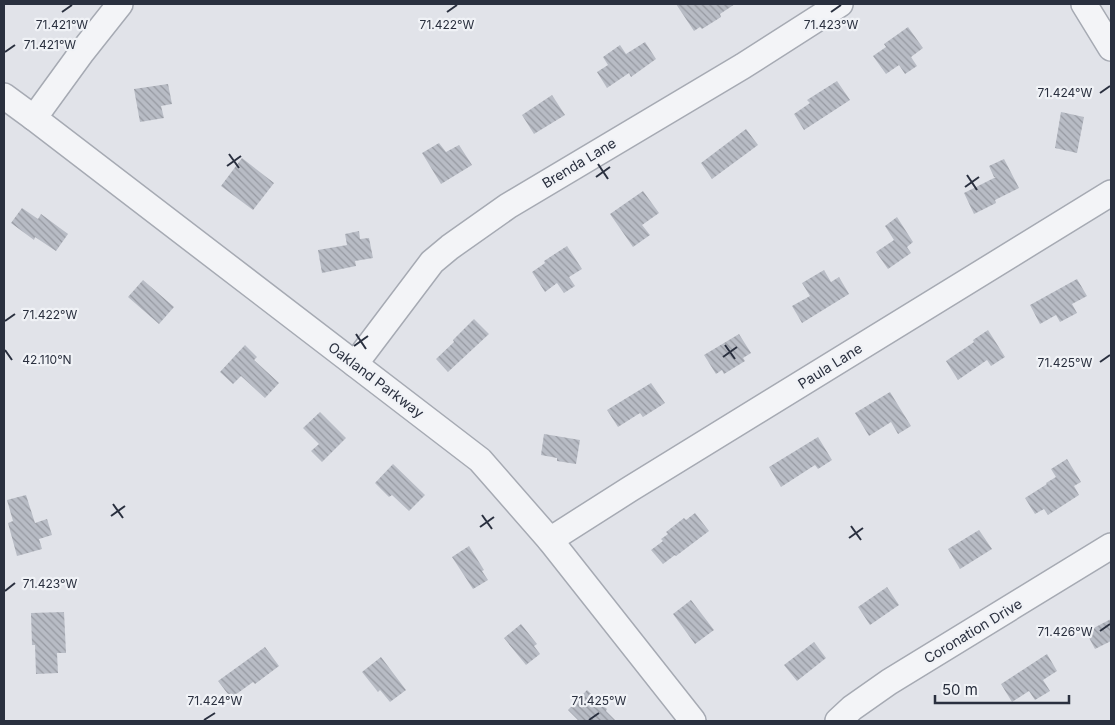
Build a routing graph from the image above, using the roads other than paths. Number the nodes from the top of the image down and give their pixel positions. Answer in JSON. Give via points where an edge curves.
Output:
{"nodes":[{"id":1,"x":120,"y":4,"type":"edge"},
{"id":2,"x":840,"y":4,"type":"edge"},
{"id":3,"x":1084,"y":4,"type":"edge"},
{"id":4,"x":1111,"y":48,"type":"edge"},
{"id":5,"x":4,"y":96,"type":"edge"},
{"id":6,"x":34,"y":118,"type":"junction"},
{"id":7,"x":1111,"y":193,"type":"edge"},
{"id":8,"x":355,"y":364,"type":"junction"},
{"id":9,"x":550,"y":540,"type":"junction"},
{"id":10,"x":1111,"y":546,"type":"edge"},
{"id":11,"x":693,"y":721,"type":"edge"},
{"id":12,"x":838,"y":721,"type":"edge"}],
"edges":[{"from":1,"to":6,"type":"street"},
{"from":2,"to":8,"type":"street","name":"Brenda Lane","via":[[743,66],[508,206],[450,247],[432,262]]},
{"from":3,"to":4,"type":"street"},
{"from":5,"to":6,"type":"street","name":"Oakland Parkway"},
{"from":6,"to":8,"type":"street","name":"Oakland Parkway"},
{"from":7,"to":9,"type":"street","name":"Paula Lane"},
{"from":8,"to":9,"type":"street","name":"Oakland Parkway","via":[[480,460]]},
{"from":9,"to":11,"type":"street","name":"Oakland Parkway"},
{"from":10,"to":12,"type":"street","name":"Coronation Drive","via":[[889,682]]}]}
